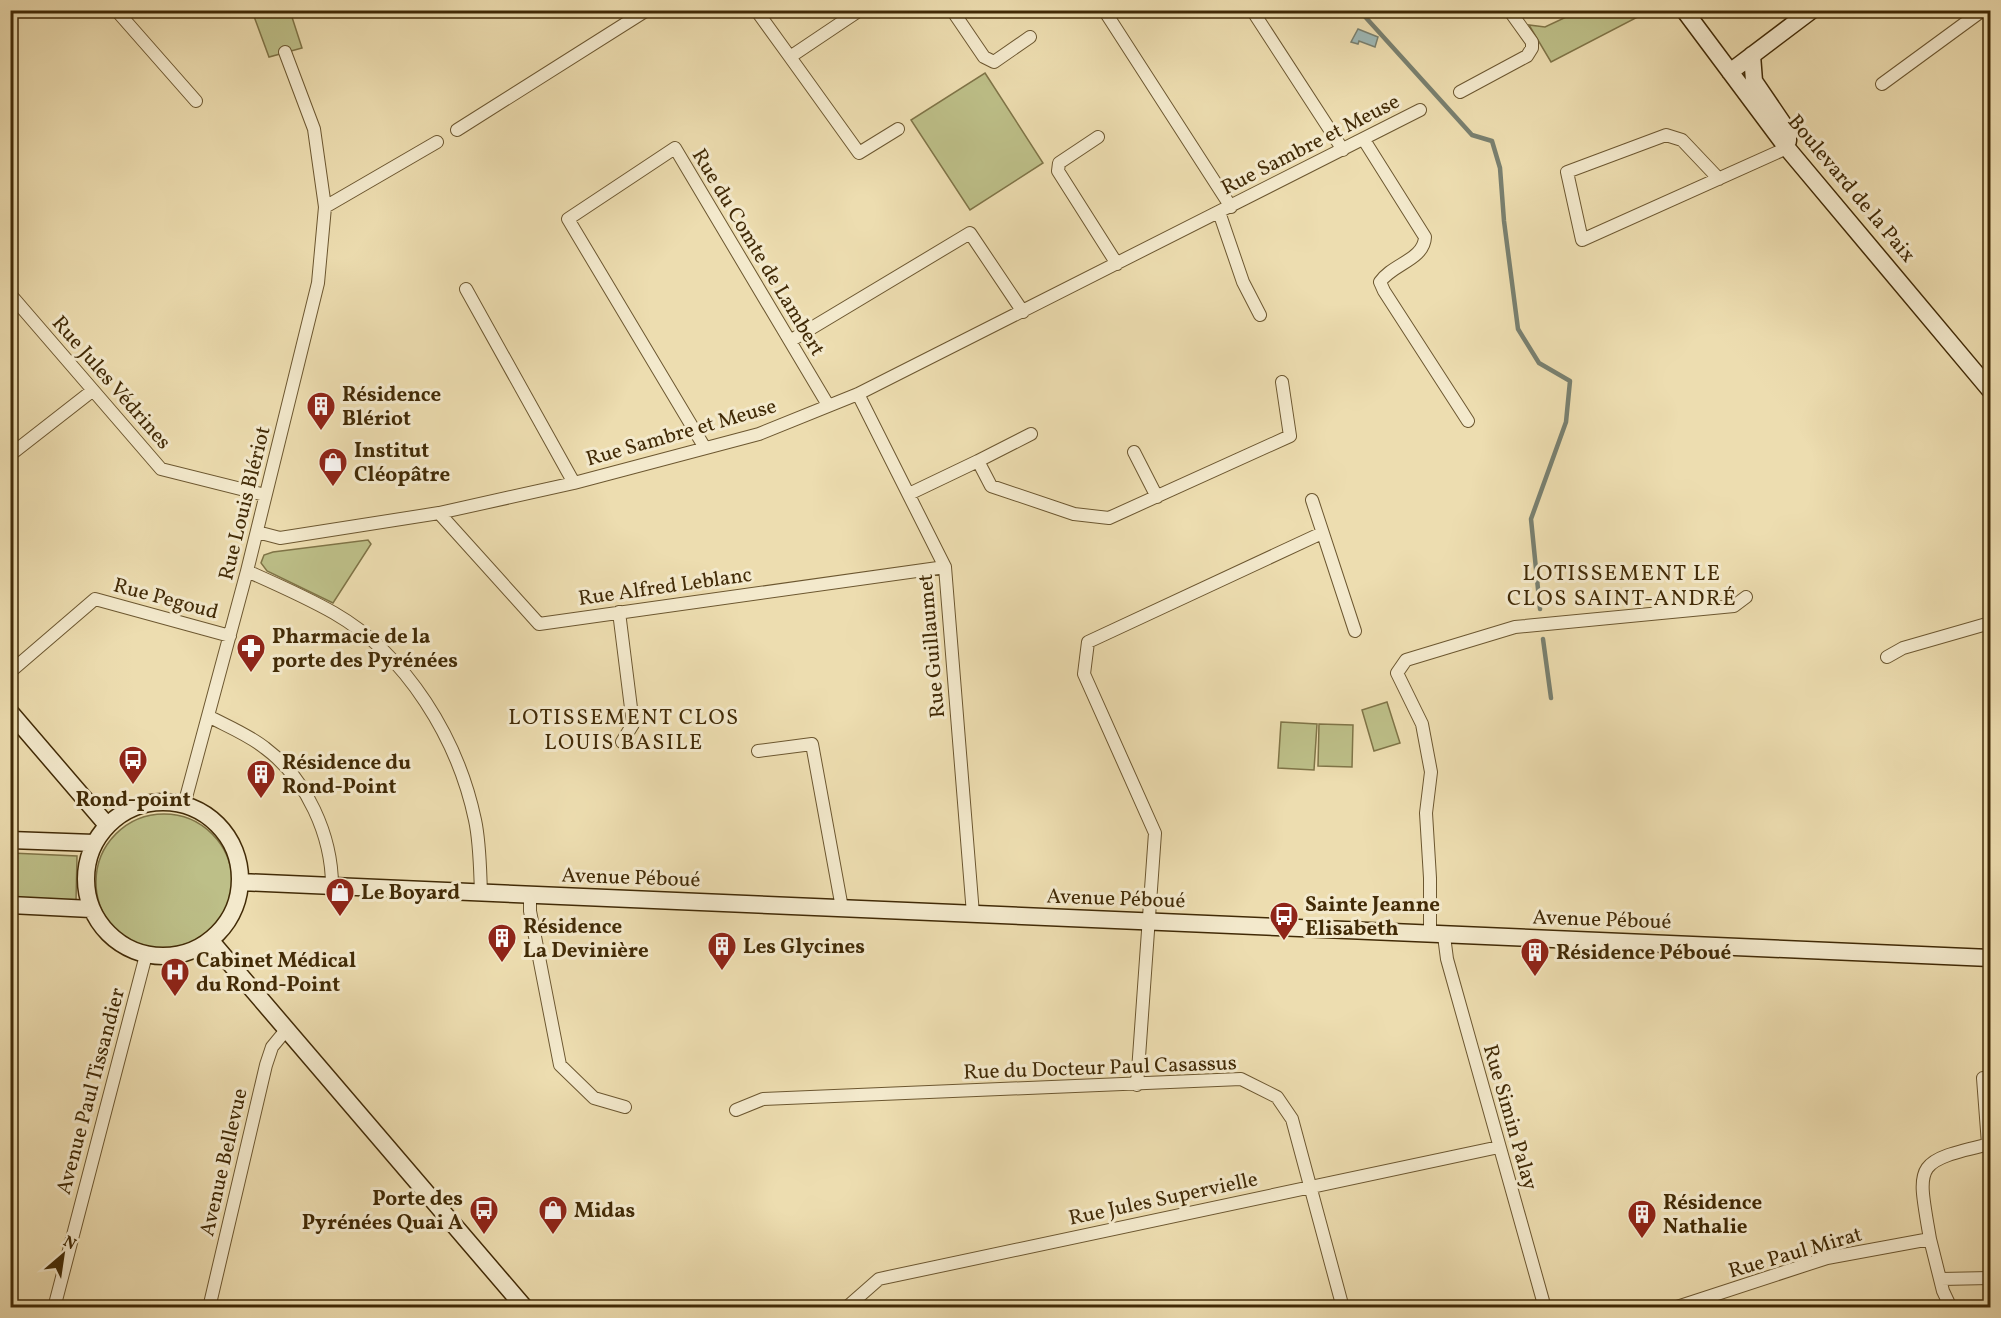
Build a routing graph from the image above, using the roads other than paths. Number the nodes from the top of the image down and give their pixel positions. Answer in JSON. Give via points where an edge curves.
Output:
{"nodes":[{"id":1,"x":116,"y":10,"type":"edge"},
{"id":2,"x":647,"y":10,"type":"edge"},
{"id":3,"x":756,"y":10,"type":"edge"},
{"id":4,"x":860,"y":10,"type":"edge"},
{"id":5,"x":952,"y":10,"type":"edge"},
{"id":6,"x":1104,"y":10,"type":"edge"},
{"id":7,"x":1252,"y":10,"type":"edge"},
{"id":8,"x":1509,"y":10,"type":"edge"},
{"id":9,"x":1684,"y":10,"type":"edge"},
{"id":10,"x":1812,"y":10,"type":"edge"},
{"id":11,"x":1983,"y":10,"type":"edge"},
{"id":12,"x":1030,"y":37,"type":"dead end"},
{"id":13,"x":285,"y":52,"type":"dead end"},
{"id":14,"x":1752,"y":55,"type":"junction"},
{"id":15,"x":790,"y":57,"type":"junction"},
{"id":16,"x":1730,"y":72,"type":"junction"},
{"id":17,"x":1882,"y":84,"type":"dead end"},
{"id":18,"x":1460,"y":92,"type":"dead end"},
{"id":19,"x":196,"y":101,"type":"dead end"},
{"id":20,"x":1420,"y":110,"type":"dead end"},
{"id":21,"x":898,"y":129,"type":"dead end"},
{"id":22,"x":457,"y":130,"type":"dead end"},
{"id":23,"x":1098,"y":137,"type":"dead end"},
{"id":24,"x":1364,"y":140,"type":"junction"},
{"id":25,"x":437,"y":142,"type":"dead end"},
{"id":26,"x":1787,"y":148,"type":"junction"},
{"id":27,"x":1343,"y":150,"type":"junction"},
{"id":28,"x":1719,"y":179,"type":"junction"},
{"id":29,"x":325,"y":207,"type":"junction"},
{"id":30,"x":1225,"y":210,"type":"junction"},
{"id":31,"x":1117,"y":264,"type":"junction"},
{"id":32,"x":466,"y":289,"type":"dead end"},
{"id":33,"x":10,"y":294,"type":"edge"},
{"id":34,"x":1023,"y":312,"type":"junction"},
{"id":35,"x":1260,"y":315,"type":"dead end"},
{"id":36,"x":790,"y":341,"type":"junction"},
{"id":37,"x":1282,"y":382,"type":"dead end"},
{"id":38,"x":1990,"y":390,"type":"edge"},
{"id":39,"x":92,"y":391,"type":"junction"},
{"id":40,"x":858,"y":394,"type":"junction"},
{"id":41,"x":828,"y":405,"type":"junction"},
{"id":42,"x":1468,"y":420,"type":"dead end"},
{"id":43,"x":1031,"y":434,"type":"dead end"},
{"id":44,"x":705,"y":448,"type":"junction"},
{"id":45,"x":1134,"y":452,"type":"dead end"},
{"id":46,"x":10,"y":455,"type":"edge"},
{"id":47,"x":978,"y":461,"type":"junction"},
{"id":48,"x":574,"y":483,"type":"junction"},
{"id":49,"x":909,"y":494,"type":"junction"},
{"id":50,"x":265,"y":495,"type":"junction"},
{"id":51,"x":1157,"y":497,"type":"junction"},
{"id":52,"x":1312,"y":500,"type":"dead end"},
{"id":53,"x":439,"y":513,"type":"junction"},
{"id":54,"x":257,"y":532,"type":"junction"},
{"id":55,"x":1322,"y":533,"type":"junction"},
{"id":56,"x":945,"y":567,"type":"junction"},
{"id":57,"x":247,"y":571,"type":"junction"},
{"id":58,"x":1746,"y":597,"type":"dead end"},
{"id":59,"x":619,"y":612,"type":"junction"},
{"id":60,"x":1990,"y":623,"type":"edge"},
{"id":61,"x":1355,"y":631,"type":"dead end"},
{"id":62,"x":230,"y":636,"type":"junction"},
{"id":63,"x":1887,"y":657,"type":"dead end"},
{"id":64,"x":10,"y":672,"type":"edge"},
{"id":65,"x":10,"y":712,"type":"edge"},
{"id":66,"x":208,"y":716,"type":"junction"},
{"id":67,"x":622,"y":742,"type":"dead end"},
{"id":68,"x":758,"y":751,"type":"dead end"},
{"id":69,"x":184,"y":805,"type":"junction"},
{"id":70,"x":107,"y":825,"type":"junction"},
{"id":71,"x":10,"y":840,"type":"edge"},
{"id":72,"x":94,"y":843,"type":"junction"},
{"id":73,"x":240,"y":882,"type":"junction"},
{"id":74,"x":332,"y":886,"type":"junction"},
{"id":75,"x":481,"y":893,"type":"junction"},
{"id":76,"x":530,"y":895,"type":"junction"},
{"id":77,"x":10,"y":905,"type":"edge"},
{"id":78,"x":842,"y":908,"type":"junction"},
{"id":79,"x":92,"y":909,"type":"junction"},
{"id":80,"x":973,"y":914,"type":"junction"},
{"id":81,"x":1149,"y":922,"type":"junction"},
{"id":82,"x":1437,"y":935,"type":"junction"},
{"id":83,"x":210,"y":940,"type":"junction"},
{"id":84,"x":146,"y":955,"type":"junction"},
{"id":85,"x":1990,"y":958,"type":"edge"},
{"id":86,"x":286,"y":1030,"type":"junction"},
{"id":87,"x":1983,"y":1078,"type":"dead end"},
{"id":88,"x":1137,"y":1085,"type":"junction"},
{"id":89,"x":625,"y":1107,"type":"dead end"},
{"id":90,"x":736,"y":1110,"type":"dead end"},
{"id":91,"x":1989,"y":1144,"type":"edge"},
{"id":92,"x":1499,"y":1147,"type":"junction"},
{"id":93,"x":1309,"y":1186,"type":"junction"},
{"id":94,"x":1930,"y":1239,"type":"junction"},
{"id":95,"x":1990,"y":1278,"type":"edge"},
{"id":96,"x":1941,"y":1279,"type":"junction"},
{"id":97,"x":54,"y":1308,"type":"edge"},
{"id":98,"x":210,"y":1308,"type":"edge"},
{"id":99,"x":525,"y":1308,"type":"edge"},
{"id":100,"x":846,"y":1308,"type":"edge"},
{"id":101,"x":1343,"y":1308,"type":"edge"},
{"id":102,"x":1545,"y":1308,"type":"edge"},
{"id":103,"x":1674,"y":1308,"type":"edge"},
{"id":104,"x":1951,"y":1308,"type":"edge"}],
"edges":[{"from":1,"to":19,"type":"street"},
{"from":2,"to":22,"type":"street"},
{"from":3,"to":15,"type":"street"},
{"from":4,"to":15,"type":"street"},
{"from":5,"to":12,"type":"street","via":[[984,57],[994,62]]},
{"from":6,"to":30,"type":"street"},
{"from":7,"to":27,"type":"street"},
{"from":8,"to":18,"type":"street","via":[[1532,42],[1532,48],[1527,56]]},
{"from":9,"to":16,"type":"street","name":"Boulevard de la Paix"},
{"from":10,"to":14,"type":"street"},
{"from":11,"to":17,"type":"street"},
{"from":13,"to":29,"type":"street","name":"Rue Louis Blériot","via":[[314,129]]},
{"from":14,"to":16,"type":"street"},
{"from":14,"to":26,"type":"street","via":[[1754,81],[1788,131]]},
{"from":15,"to":21,"type":"street","via":[[859,153]]},
{"from":16,"to":26,"type":"street","name":"Boulevard de la Paix"},
{"from":20,"to":24,"type":"street","name":"Rue Sambre et Meuse"},
{"from":23,"to":31,"type":"street","via":[[1059,163],[1058,171]]},
{"from":24,"to":27,"type":"street","name":"Rue Sambre et Meuse"},
{"from":24,"to":42,"type":"street","via":[[1425,237],[1419,253],[1380,282]]},
{"from":25,"to":29,"type":"street"},
{"from":26,"to":28,"type":"street"},
{"from":26,"to":38,"type":"street","name":"Boulevard de la Paix"},
{"from":27,"to":30,"type":"street","name":"Rue Sambre et Meuse"},
{"from":28,"to":28,"type":"street","via":[[1682,140],[1666,135],[1567,172],[1582,240]]},
{"from":29,"to":50,"type":"street","name":"Rue Louis Blériot","via":[[318,283],[306,342]]},
{"from":30,"to":31,"type":"street","name":"Rue Sambre et Meuse"},
{"from":30,"to":35,"type":"street","name":"Rue Sambre et Meuse","via":[[1244,282]]},
{"from":31,"to":34,"type":"street","name":"Rue Sambre et Meuse"},
{"from":32,"to":48,"type":"street"},
{"from":33,"to":39,"type":"street","name":"Rue Jules Védrines"},
{"from":34,"to":36,"type":"street","via":[[970,233]]},
{"from":34,"to":40,"type":"street","name":"Rue Sambre et Meuse"},
{"from":36,"to":41,"type":"street","name":"Rue du Comte de Lambert"},
{"from":36,"to":44,"type":"street","name":"Rue du Comte de Lambert","via":[[675,148],[568,219]]},
{"from":37,"to":51,"type":"street","via":[[1290,436]]},
{"from":39,"to":46,"type":"street"},
{"from":39,"to":50,"type":"street","name":"Rue Jules Védrines","via":[[161,469]]},
{"from":40,"to":41,"type":"street","name":"Rue Sambre et Meuse"},
{"from":40,"to":49,"type":"street","name":"Rue Guillaumet"},
{"from":41,"to":44,"type":"street","name":"Rue Sambre et Meuse","via":[[759,434]]},
{"from":43,"to":47,"type":"street"},
{"from":44,"to":48,"type":"street","name":"Rue Sambre et Meuse"},
{"from":45,"to":51,"type":"street"},
{"from":47,"to":49,"type":"street"},
{"from":47,"to":51,"type":"street","via":[[991,486],[1074,514],[1109,518]]},
{"from":48,"to":53,"type":"street","name":"Rue Sambre et Meuse"},
{"from":49,"to":56,"type":"street","name":"Rue Guillaumet"},
{"from":50,"to":54,"type":"street","name":"Rue Louis Blériot"},
{"from":52,"to":55,"type":"street"},
{"from":53,"to":54,"type":"street","name":"Rue Sambre et Meuse","via":[[280,538]]},
{"from":53,"to":59,"type":"street","name":"Rue Alfred Leblanc","via":[[539,624]]},
{"from":54,"to":57,"type":"street","name":"Rue Louis Blériot"},
{"from":55,"to":61,"type":"street"},
{"from":55,"to":81,"type":"street","via":[[1088,642],[1084,674],[1155,834]]},
{"from":56,"to":59,"type":"street","name":"Rue Alfred Leblanc"},
{"from":56,"to":80,"type":"street","name":"Rue Guillaumet"},
{"from":57,"to":62,"type":"street","name":"Rue Louis Blériot"},
{"from":57,"to":75,"type":"street","via":[[335,613],[397,666],[423,698],[447,735],[463,777],[476,821]]},
{"from":58,"to":82,"type":"street","name":"Rue Simin Palay","via":[[1734,606],[1515,627],[1406,660],[1397,673],[1422,724],[1431,772],[1426,813]]},
{"from":59,"to":67,"type":"street","via":[[633,724]]},
{"from":60,"to":63,"type":"street","via":[[1903,648]]},
{"from":62,"to":64,"type":"street","name":"Rue Pegoud","via":[[95,599]]},
{"from":62,"to":66,"type":"street","name":"Rue Louis Blériot"},
{"from":65,"to":70,"type":"street"},
{"from":66,"to":69,"type":"street","name":"Rue Louis Blériot"},
{"from":66,"to":74,"type":"street","via":[[266,748],[301,787],[323,828]]},
{"from":68,"to":78,"type":"street","via":[[812,744]]},
{"from":69,"to":70,"type":"street","via":[[143,804]]},
{"from":69,"to":73,"type":"street","via":[[207,816],[225,834],[237,857]]},
{"from":70,"to":72,"type":"street"},
{"from":71,"to":72,"type":"street"},
{"from":72,"to":79,"type":"street","via":[[85,873]]},
{"from":73,"to":74,"type":"street","name":"Avenue Péboué"},
{"from":73,"to":83,"type":"street","via":[[236,904],[226,924]]},
{"from":74,"to":75,"type":"street","name":"Avenue Péboué"},
{"from":75,"to":76,"type":"street","name":"Avenue Péboué"},
{"from":76,"to":78,"type":"street","name":"Avenue Péboué"},
{"from":76,"to":89,"type":"street","via":[[560,1065],[594,1098]]},
{"from":77,"to":79,"type":"street"},
{"from":78,"to":80,"type":"street","name":"Avenue Péboué"},
{"from":79,"to":84,"type":"street","via":[[105,930],[123,945]]},
{"from":80,"to":81,"type":"street","name":"Avenue Péboué"},
{"from":81,"to":82,"type":"street","name":"Avenue Péboué"},
{"from":81,"to":88,"type":"street"},
{"from":82,"to":85,"type":"street","name":"Avenue Péboué"},
{"from":82,"to":92,"type":"street","name":"Rue Simin Palay"},
{"from":83,"to":84,"type":"street","via":[[191,951]]},
{"from":83,"to":86,"type":"street"},
{"from":84,"to":97,"type":"street","name":"Avenue Paul Tissandier"},
{"from":86,"to":98,"type":"street","name":"Avenue Bellevue","via":[[272,1047],[266,1065]]},
{"from":86,"to":99,"type":"street"},
{"from":87,"to":91,"type":"street"},
{"from":88,"to":90,"type":"street","name":"Rue du Docteur Paul Casassus","via":[[763,1099]]},
{"from":88,"to":93,"type":"street","name":"Rue du Docteur Paul Casassus","via":[[1241,1079],[1263,1088],[1277,1097],[1293,1119]]},
{"from":91,"to":94,"type":"street","via":[[1937,1157],[1926,1170],[1921,1184]]},
{"from":92,"to":93,"type":"street","name":"Rue Jules Supervielle"},
{"from":92,"to":102,"type":"street","name":"Rue Simin Palay"},
{"from":93,"to":100,"type":"street","name":"Rue Jules Supervielle","via":[[879,1279]]},
{"from":93,"to":101,"type":"street","name":"Rue du Docteur Paul Casassus"},
{"from":94,"to":96,"type":"street"},
{"from":94,"to":103,"type":"street","name":"Rue Paul Mirat","via":[[1827,1258]]},
{"from":95,"to":96,"type":"street"},
{"from":96,"to":104,"type":"street"}]}
